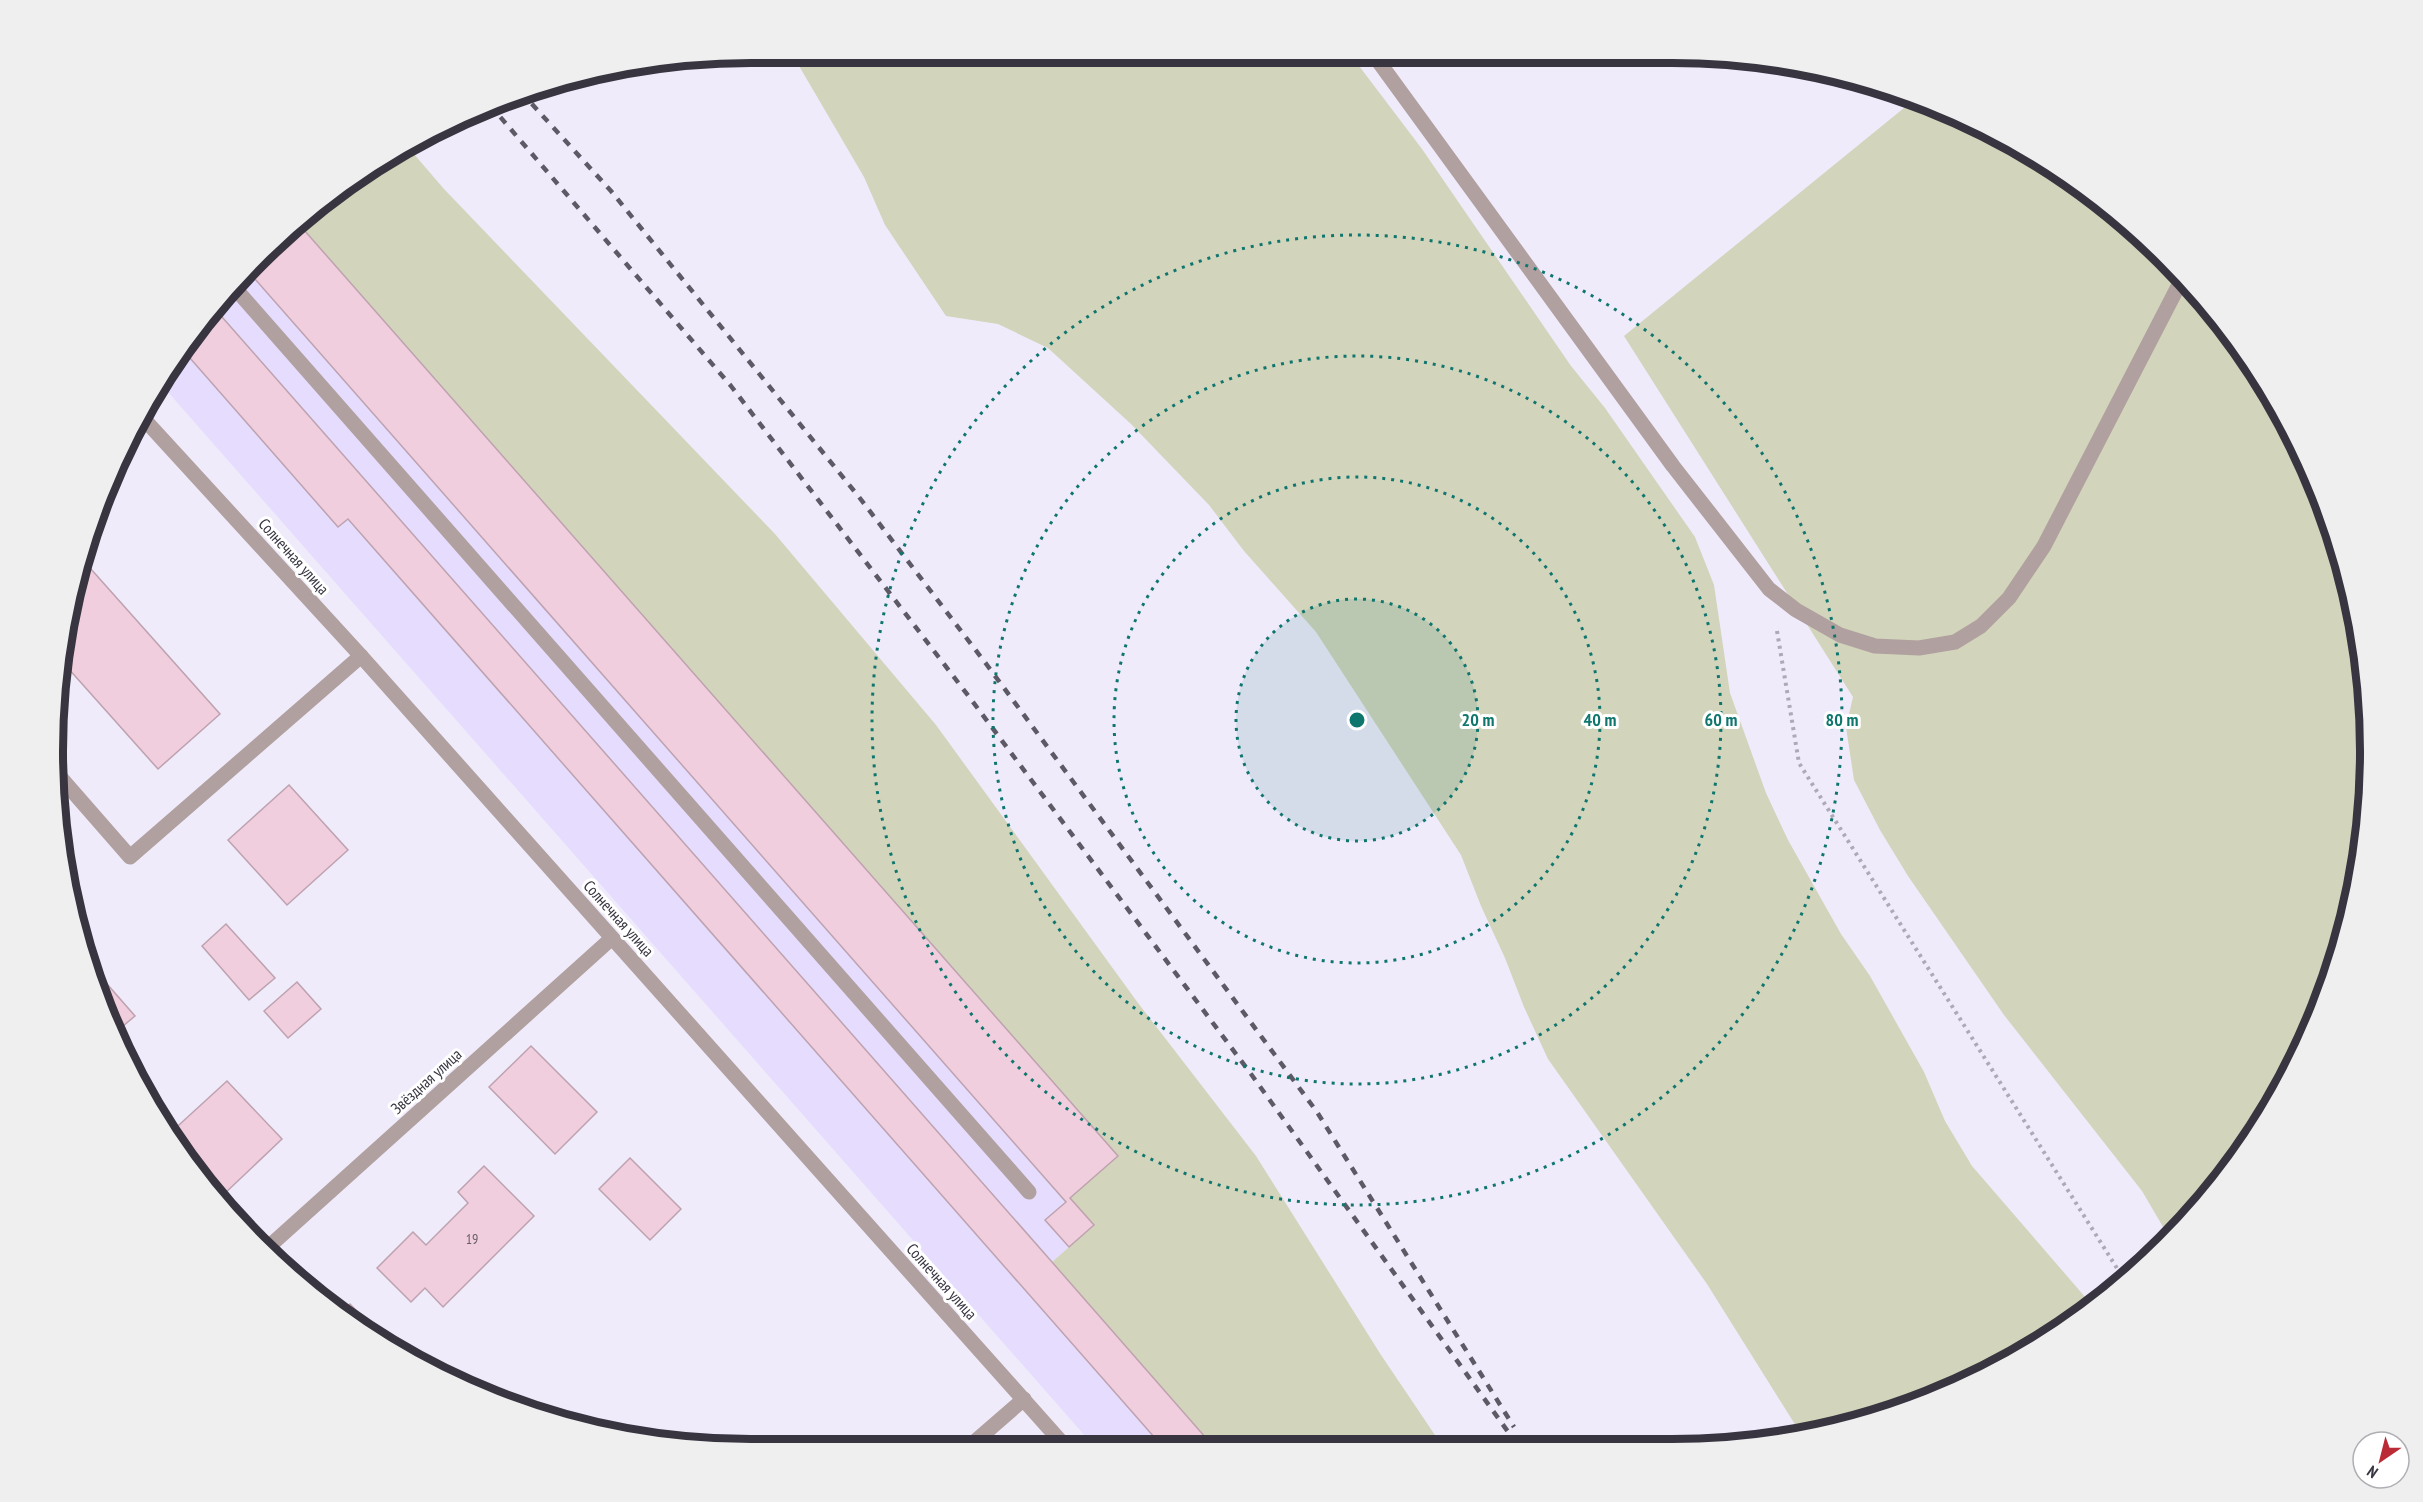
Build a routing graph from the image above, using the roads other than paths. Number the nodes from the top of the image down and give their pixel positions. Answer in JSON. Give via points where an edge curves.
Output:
{"nodes":[{"id":1,"x":1380,"y":63,"type":"edge"},
{"id":2,"x":2178,"y":286,"type":"edge"},
{"id":3,"x":239,"y":292,"type":"edge"},
{"id":4,"x":147,"y":422,"type":"edge"},
{"id":5,"x":360,"y":656,"type":"junction"},
{"id":6,"x":64,"y":781,"type":"edge"},
{"id":7,"x":612,"y":938,"type":"junction"},
{"id":8,"x":1029,"y":1192,"type":"dead end"},
{"id":9,"x":272,"y":1244,"type":"edge"},
{"id":10,"x":1024,"y":1399,"type":"junction"},
{"id":11,"x":978,"y":1439,"type":"edge"},
{"id":12,"x":1059,"y":1439,"type":"edge"}],
"edges":[{"from":1,"to":2,"type":"street","via":[[1672,466],[1770,589],[1796,610],[1840,635],[1875,646],[1919,648],[1955,642],[1981,626],[2009,598],[2044,546]]},
{"from":3,"to":8,"type":"street"},
{"from":4,"to":5,"type":"street","name":"Солнечная улица"},
{"from":5,"to":6,"type":"street","via":[[130,857]]},
{"from":5,"to":7,"type":"street","name":"Солнечная улица"},
{"from":7,"to":9,"type":"street","name":"Звёздная улица"},
{"from":7,"to":10,"type":"street","name":"Солнечная улица"},
{"from":10,"to":11,"type":"street"},
{"from":10,"to":12,"type":"street","name":"Солнечная улица"}]}
